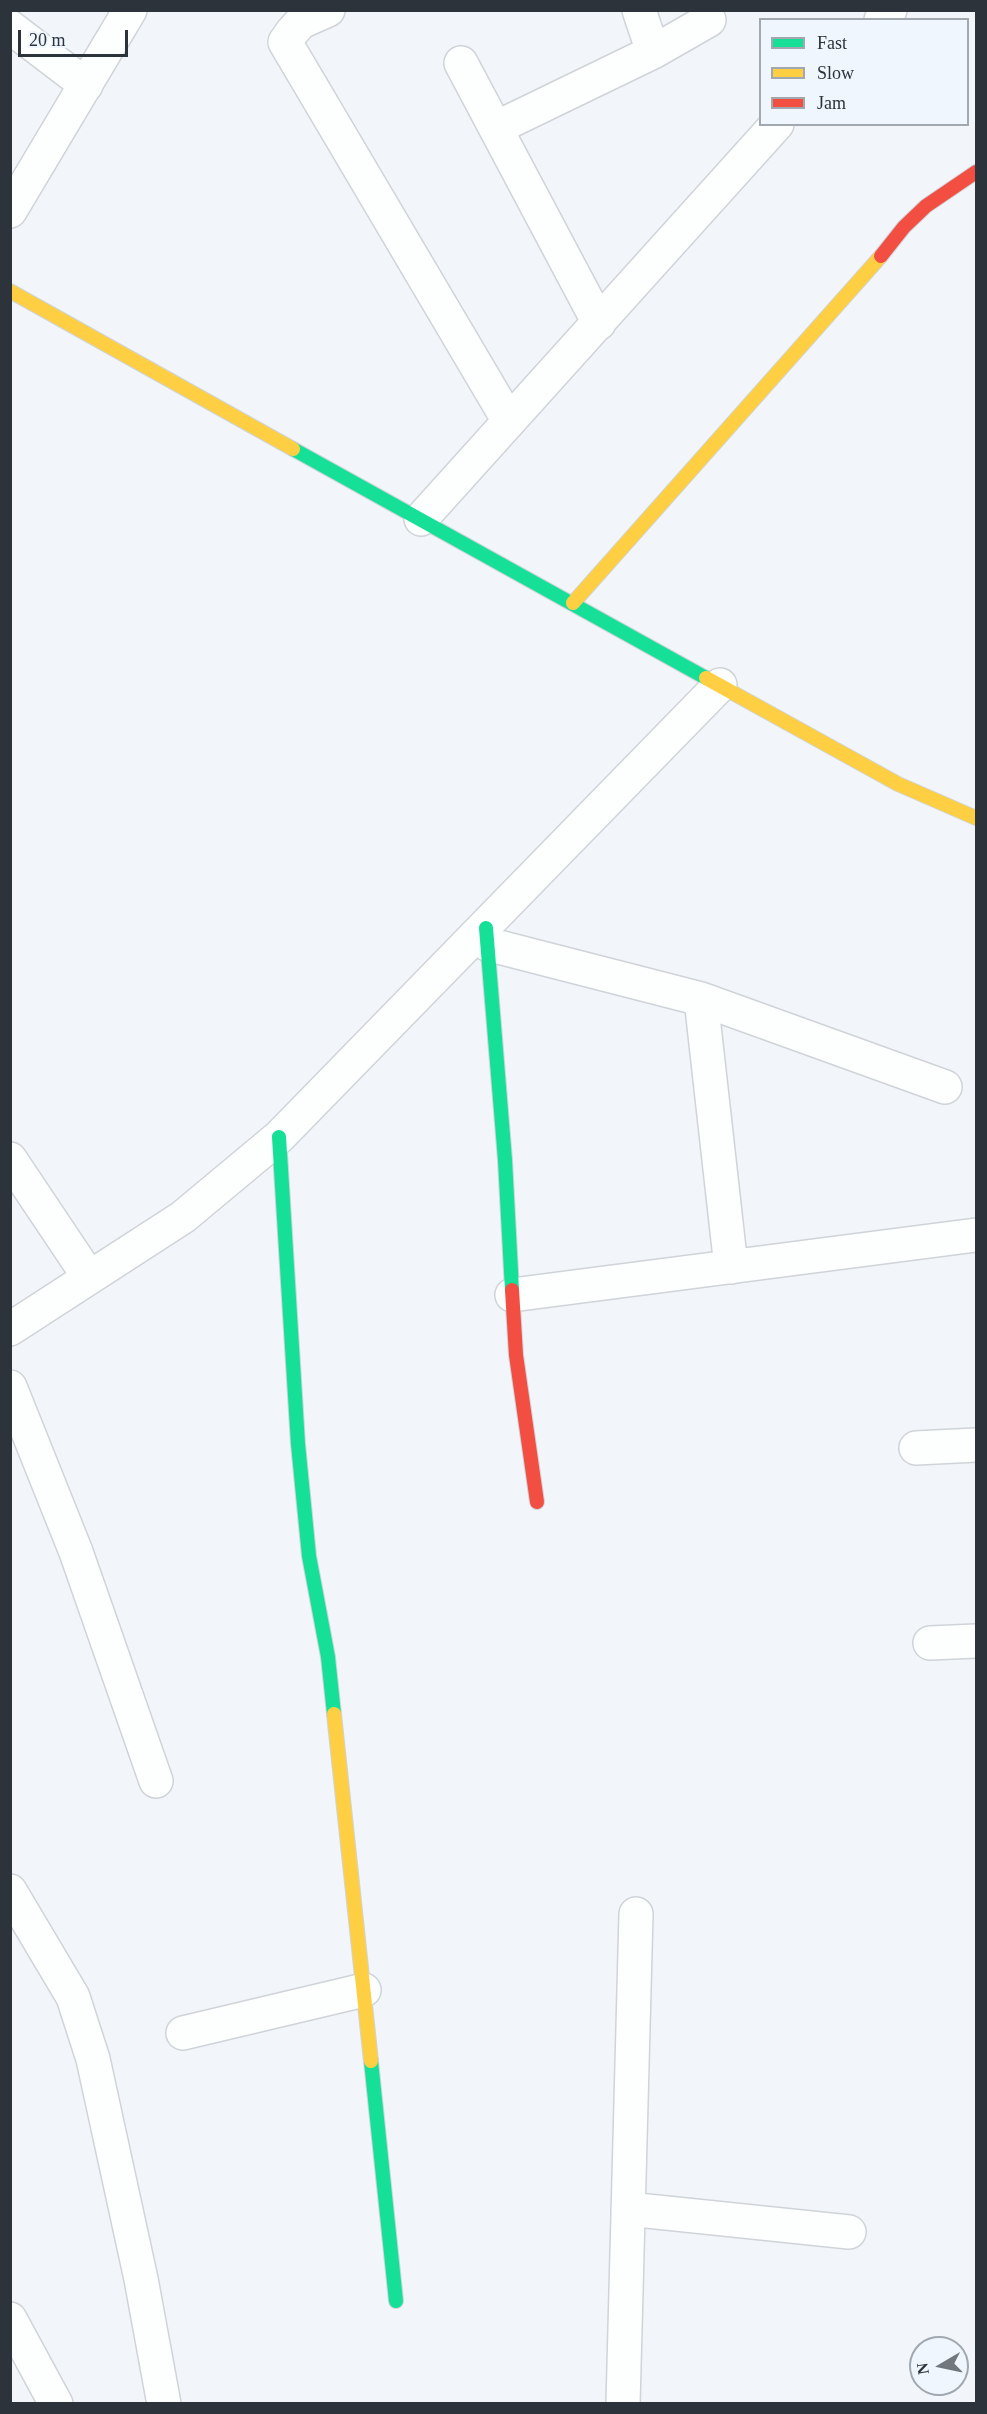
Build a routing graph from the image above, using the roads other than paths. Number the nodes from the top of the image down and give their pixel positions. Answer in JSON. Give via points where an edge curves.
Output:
{"nodes":[{"id":1,"x":130,"y":10,"type":"edge"},
{"id":2,"x":328,"y":10,"type":"edge"},
{"id":3,"x":639,"y":10,"type":"edge"},
{"id":4,"x":709,"y":20,"type":"dead end"},
{"id":5,"x":10,"y":27,"type":"edge"},
{"id":6,"x":652,"y":52,"type":"junction"},
{"id":7,"x":461,"y":63,"type":"dead end"},
{"id":8,"x":86,"y":85,"type":"junction"},
{"id":9,"x":775,"y":126,"type":"edge"},
{"id":10,"x":496,"y":128,"type":"junction"},
{"id":11,"x":976,"y":172,"type":"edge"},
{"id":12,"x":10,"y":211,"type":"edge"},
{"id":13,"x":10,"y":291,"type":"edge"},
{"id":14,"x":599,"y":322,"type":"junction"},
{"id":15,"x":509,"y":421,"type":"junction"},
{"id":16,"x":421,"y":519,"type":"junction"},
{"id":17,"x":573,"y":603,"type":"junction"},
{"id":18,"x":720,"y":685,"type":"junction"},
{"id":19,"x":976,"y":818,"type":"edge"},
{"id":20,"x":487,"y":936,"type":"junction"},
{"id":21,"x":701,"y":999,"type":"junction"},
{"id":22,"x":945,"y":1087,"type":"dead end"},
{"id":23,"x":279,"y":1137,"type":"junction"},
{"id":24,"x":10,"y":1159,"type":"edge"},
{"id":25,"x":976,"y":1235,"type":"edge"},
{"id":26,"x":731,"y":1267,"type":"junction"},
{"id":27,"x":89,"y":1277,"type":"junction"},
{"id":28,"x":512,"y":1295,"type":"junction"},
{"id":29,"x":10,"y":1329,"type":"edge"},
{"id":30,"x":10,"y":1387,"type":"edge"},
{"id":31,"x":976,"y":1445,"type":"edge"},
{"id":32,"x":916,"y":1448,"type":"dead end"},
{"id":33,"x":537,"y":1502,"type":"dead end"},
{"id":34,"x":976,"y":1641,"type":"edge"},
{"id":35,"x":930,"y":1643,"type":"dead end"},
{"id":36,"x":156,"y":1781,"type":"dead end"},
{"id":37,"x":10,"y":1891,"type":"edge"},
{"id":38,"x":636,"y":1914,"type":"dead end"},
{"id":39,"x":364,"y":1990,"type":"junction"},
{"id":40,"x":183,"y":2033,"type":"dead end"},
{"id":41,"x":628,"y":2209,"type":"junction"},
{"id":42,"x":849,"y":2232,"type":"dead end"},
{"id":43,"x":396,"y":2301,"type":"dead end"},
{"id":44,"x":10,"y":2319,"type":"edge"},
{"id":45,"x":56,"y":2403,"type":"edge"},
{"id":46,"x":164,"y":2403,"type":"edge"},
{"id":47,"x":623,"y":2403,"type":"edge"}],
"edges":[{"from":1,"to":8,"type":"street"},
{"from":2,"to":15,"type":"street","via":[[301,22],[285,42]]},
{"from":3,"to":6,"type":"street"},
{"from":4,"to":6,"type":"street"},
{"from":5,"to":8,"type":"street"},
{"from":6,"to":10,"type":"street"},
{"from":7,"to":10,"type":"street"},
{"from":8,"to":12,"type":"street"},
{"from":9,"to":14,"type":"street"},
{"from":10,"to":14,"type":"street"},
{"from":11,"to":17,"type":"street","via":[[903,227],[857,285]]},
{"from":13,"to":16,"type":"street"},
{"from":14,"to":15,"type":"street"},
{"from":15,"to":16,"type":"street"},
{"from":16,"to":17,"type":"street"},
{"from":17,"to":18,"type":"street"},
{"from":18,"to":19,"type":"street","via":[[898,784]]},
{"from":18,"to":20,"type":"street"},
{"from":20,"to":21,"type":"street"},
{"from":20,"to":23,"type":"street"},
{"from":20,"to":28,"type":"street"},
{"from":21,"to":22,"type":"street"},
{"from":21,"to":26,"type":"street"},
{"from":23,"to":27,"type":"street","via":[[183,1216]]},
{"from":23,"to":39,"type":"street","via":[[309,1556],[328,1657]]},
{"from":24,"to":27,"type":"street"},
{"from":25,"to":26,"type":"street"},
{"from":26,"to":28,"type":"street"},
{"from":27,"to":29,"type":"street"},
{"from":28,"to":33,"type":"street","via":[[516,1355]]},
{"from":30,"to":36,"type":"street","via":[[76,1552]]},
{"from":31,"to":32,"type":"street"},
{"from":34,"to":35,"type":"street"},
{"from":37,"to":46,"type":"street","via":[[73,1997],[93,2059]]},
{"from":38,"to":41,"type":"street"},
{"from":39,"to":40,"type":"street"},
{"from":39,"to":43,"type":"street"},
{"from":41,"to":42,"type":"street"},
{"from":41,"to":47,"type":"street"},
{"from":44,"to":45,"type":"street"}]}
